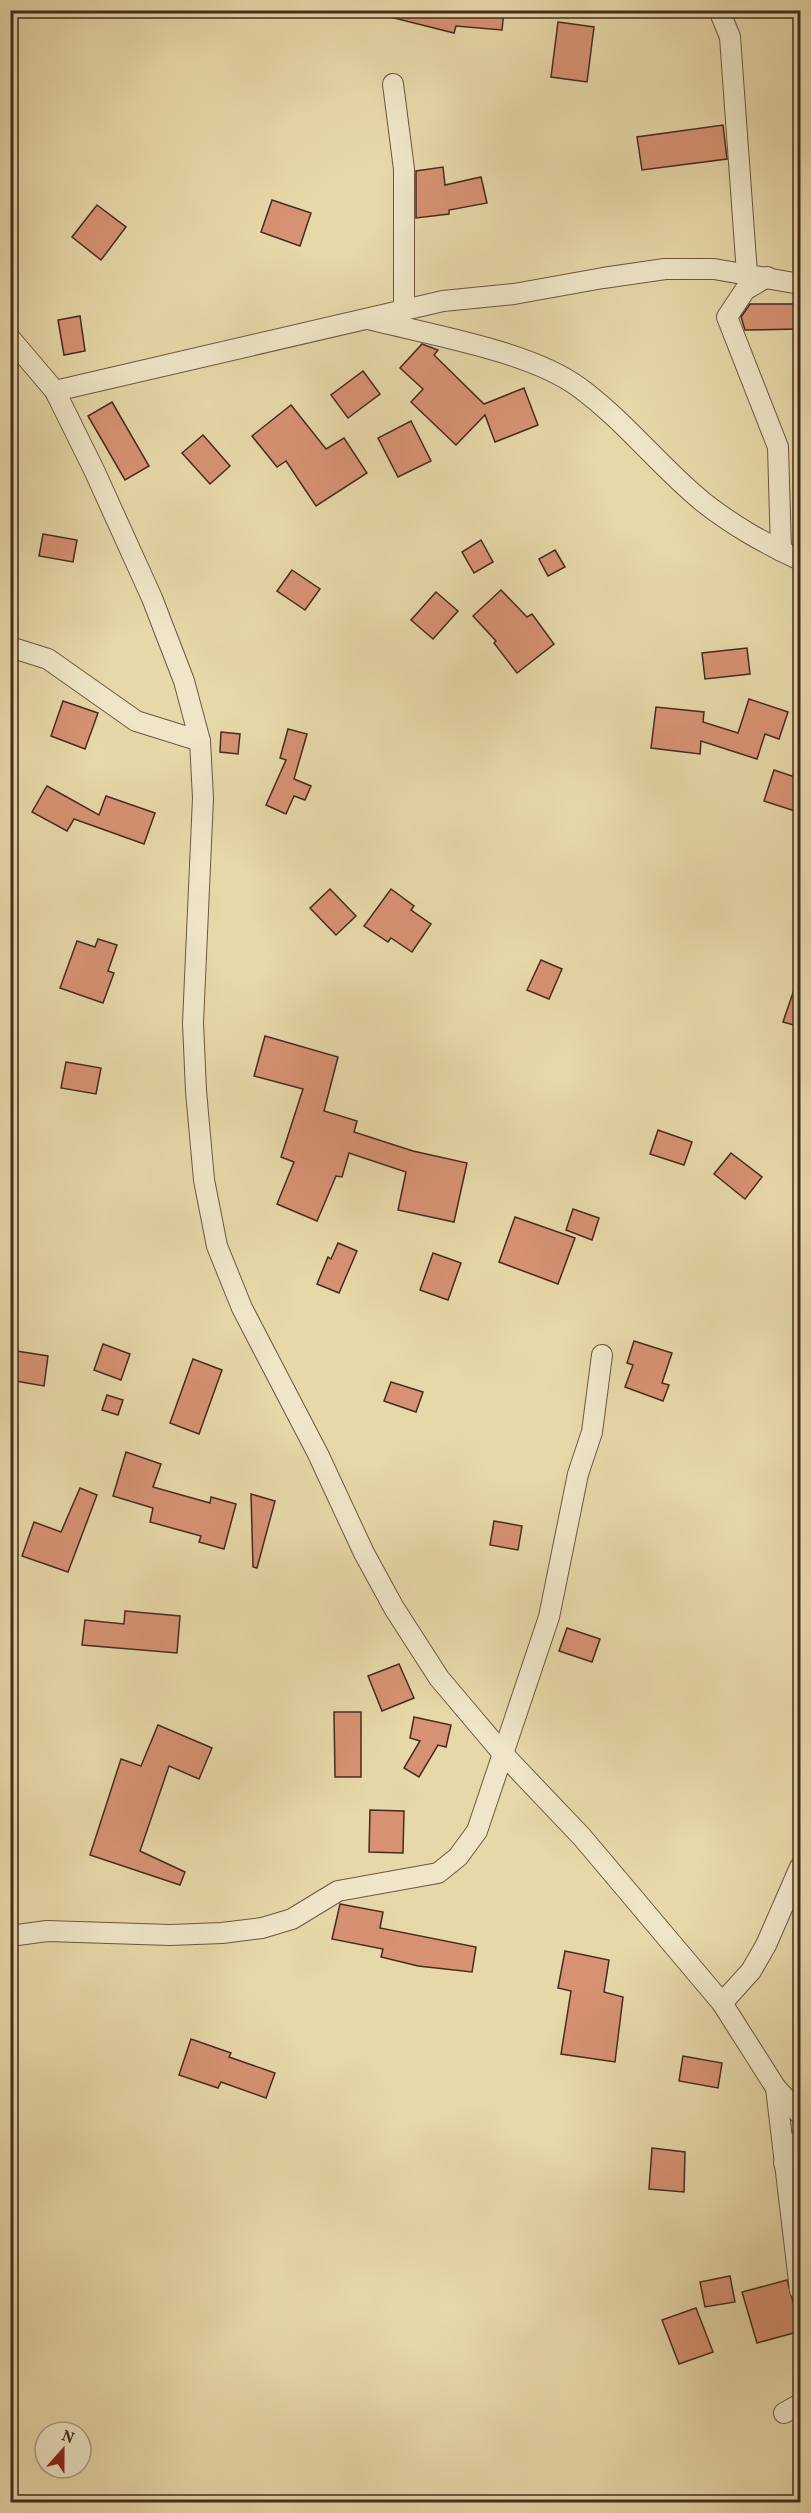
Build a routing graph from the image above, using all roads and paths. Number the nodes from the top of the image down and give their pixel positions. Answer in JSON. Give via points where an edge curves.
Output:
{"nodes":[{"id":1,"x":719,"y":10,"type":"edge"},
{"id":2,"x":393,"y":84,"type":"dead end"},
{"id":3,"x":747,"y":274,"type":"junction"},
{"id":4,"x":767,"y":277,"type":"junction"},
{"id":5,"x":801,"y":284,"type":"edge"},
{"id":6,"x":404,"y":310,"type":"junction"},
{"id":7,"x":367,"y":319,"type":"junction"},
{"id":8,"x":10,"y":338,"type":"edge"},
{"id":9,"x":55,"y":392,"type":"junction"},
{"id":10,"x":781,"y":551,"type":"junction"},
{"id":11,"x":801,"y":560,"type":"edge"},
{"id":12,"x":10,"y":646,"type":"edge"},
{"id":13,"x":200,"y":741,"type":"junction"},
{"id":14,"x":602,"y":1355,"type":"dead end"},
{"id":15,"x":504,"y":1755,"type":"junction"},
{"id":16,"x":801,"y":1867,"type":"edge"},
{"id":17,"x":10,"y":1936,"type":"edge"},
{"id":18,"x":722,"y":2003,"type":"junction"},
{"id":19,"x":776,"y":2088,"type":"junction"},
{"id":20,"x":801,"y":2114,"type":"edge"},
{"id":21,"x":801,"y":2139,"type":"edge"},
{"id":22,"x":784,"y":2163,"type":"junction"},
{"id":23,"x":801,"y":2290,"type":"edge"}],
"edges":[{"from":1,"to":3,"type":"street","via":[[730,37]]},
{"from":2,"to":6,"type":"street","via":[[405,169]]},
{"from":3,"to":4,"type":"street"},
{"from":3,"to":6,"type":"street","via":[[665,269]]},
{"from":4,"to":5,"type":"street"},
{"from":4,"to":10,"type":"street","via":[[745,290],[727,317],[778,447]]},
{"from":6,"to":7,"type":"street"},
{"from":7,"to":9,"type":"street"},
{"from":7,"to":10,"type":"street","via":[[526,360],[578,386],[630,429],[702,501],[753,538]]},
{"from":8,"to":9,"type":"street"},
{"from":9,"to":13,"type":"street","via":[[152,598],[184,681]]},
{"from":10,"to":11,"type":"street"},
{"from":12,"to":13,"type":"street","via":[[48,659],[136,722]]},
{"from":13,"to":15,"type":"street","via":[[203,798],[193,1023],[204,1180],[217,1246],[242,1308],[393,1608],[438,1678]]},
{"from":14,"to":15,"type":"street","via":[[592,1432],[578,1474],[549,1617]]},
{"from":15,"to":17,"type":"street","via":[[477,1831],[458,1857],[438,1873],[338,1892],[292,1919],[262,1928],[170,1935],[47,1931]]},
{"from":15,"to":18,"type":"street","via":[[582,1837]]},
{"from":16,"to":18,"type":"street","via":[[751,1971]]},
{"from":18,"to":19,"type":"street"},
{"from":19,"to":20,"type":"street"},
{"from":19,"to":22,"type":"street"},
{"from":21,"to":22,"type":"street"},
{"from":22,"to":23,"type":"street"}]}
